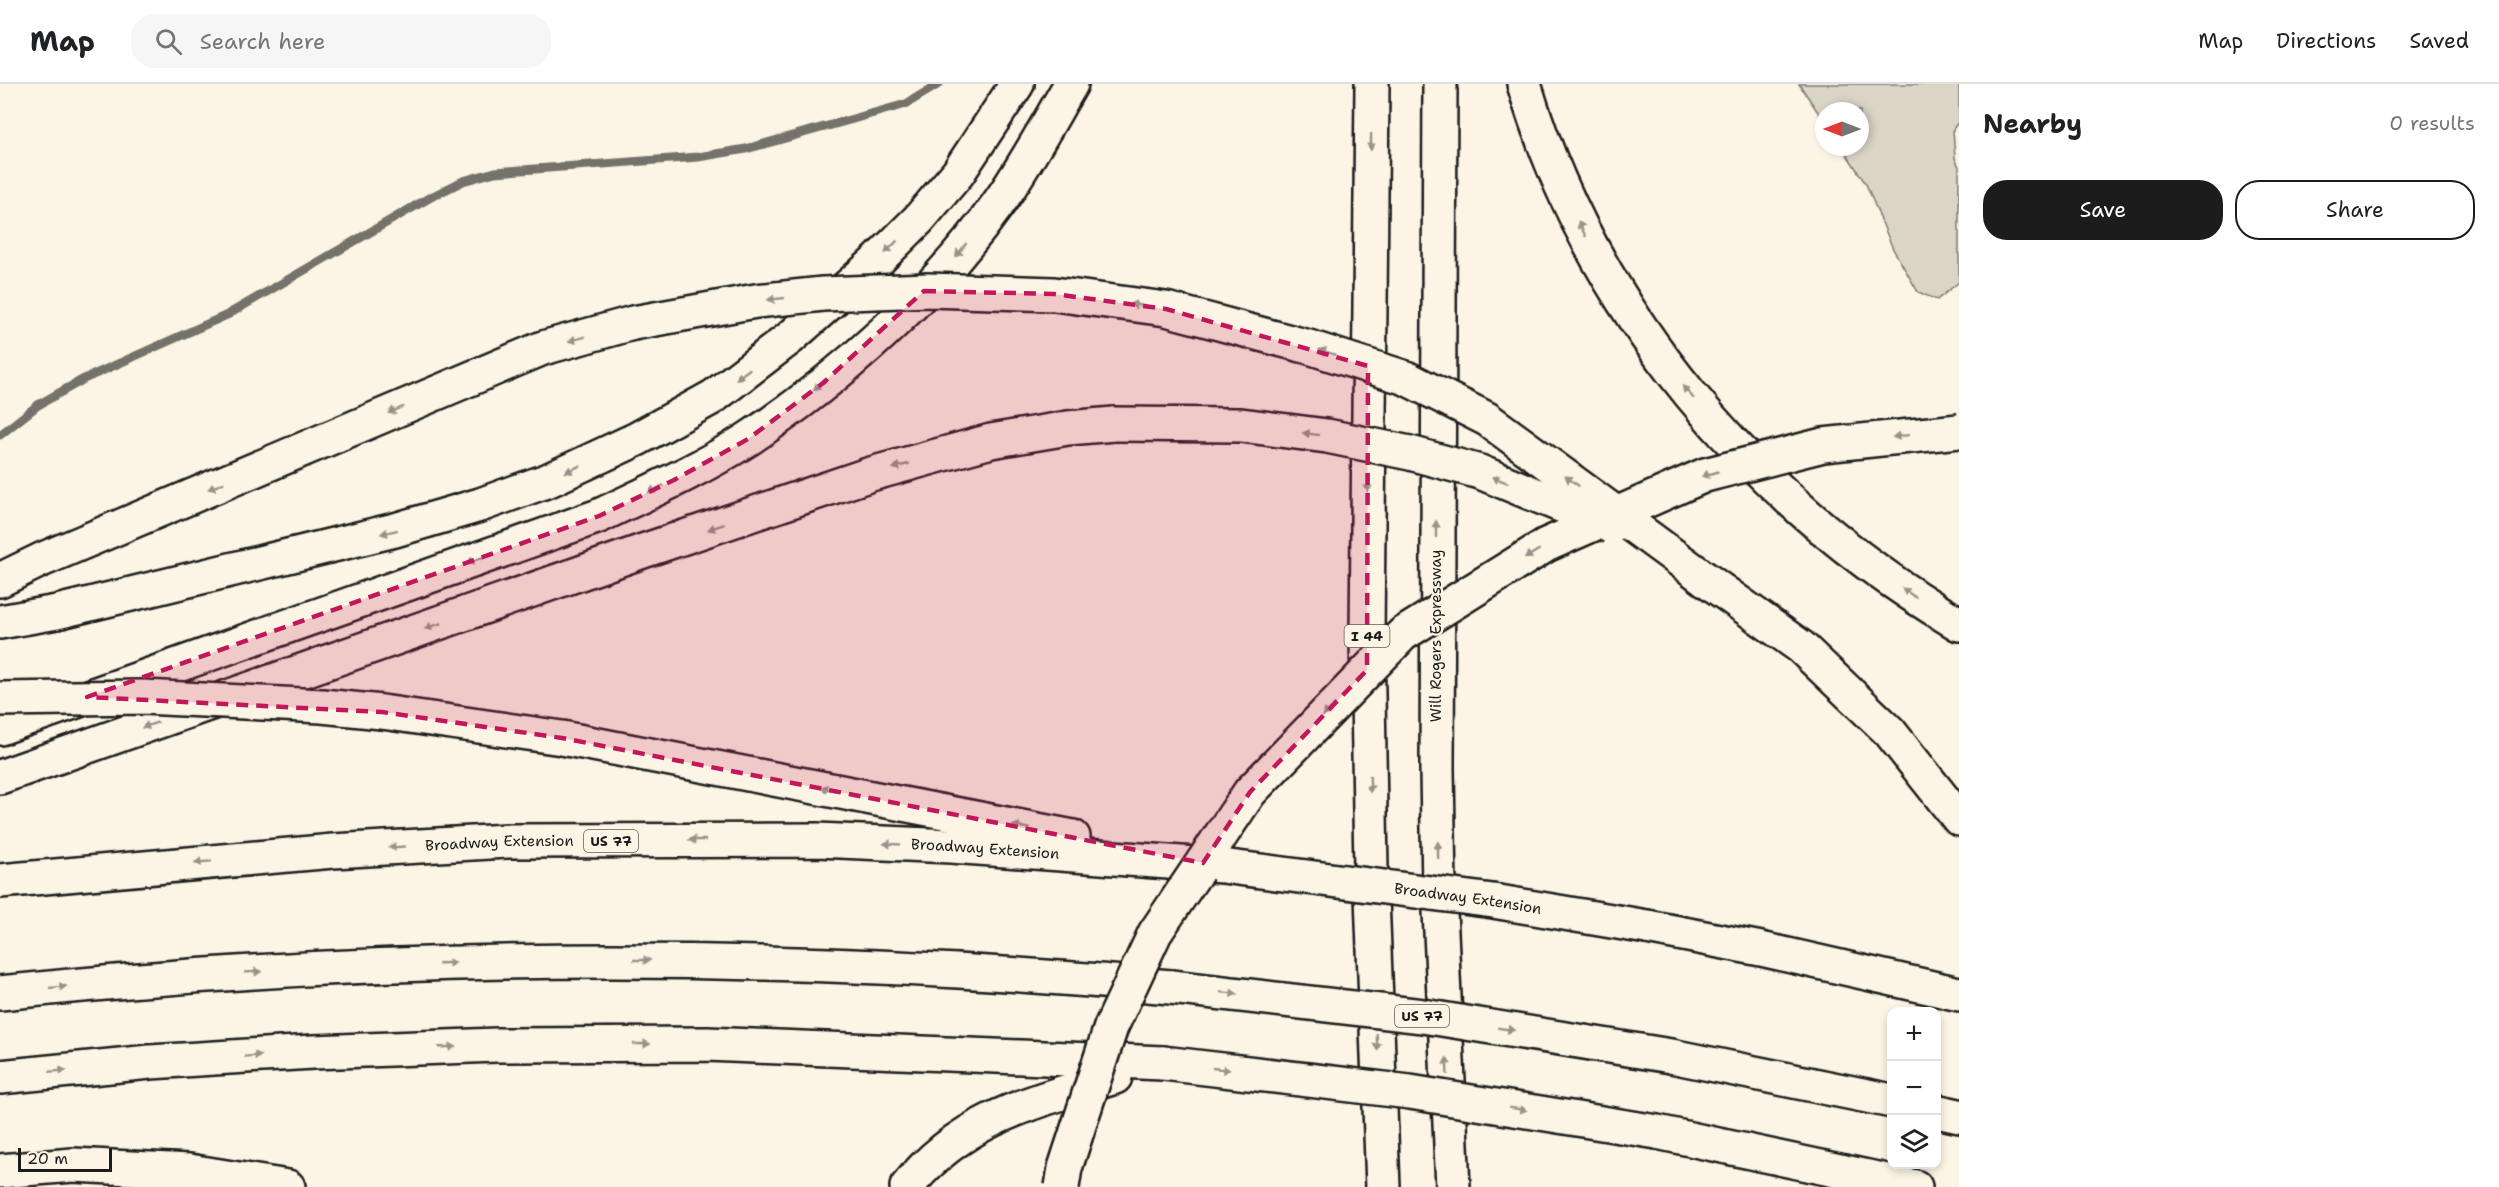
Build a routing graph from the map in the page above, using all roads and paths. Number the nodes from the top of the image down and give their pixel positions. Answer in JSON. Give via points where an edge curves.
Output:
{"nodes":[{"id":1,"x":1017,"y":84,"type":"edge"},
{"id":2,"x":1071,"y":84,"type":"edge"},
{"id":3,"x":1372,"y":84,"type":"edge"},
{"id":4,"x":1440,"y":84,"type":"edge"},
{"id":5,"x":1524,"y":84,"type":"edge"},
{"id":6,"x":1959,"y":431,"type":"edge"},
{"id":7,"x":1704,"y":578,"type":"junction"},
{"id":8,"x":0,"y":580,"type":"edge"},
{"id":9,"x":0,"y":622,"type":"edge"},
{"id":10,"x":1959,"y":624,"type":"edge"},
{"id":11,"x":0,"y":699,"type":"edge"},
{"id":12,"x":0,"y":728,"type":"edge"},
{"id":13,"x":0,"y":777,"type":"edge"},
{"id":14,"x":1959,"y":819,"type":"edge"},
{"id":15,"x":1222,"y":866,"type":"junction"},
{"id":16,"x":0,"y":881,"type":"edge"},
{"id":17,"x":0,"y":993,"type":"edge"},
{"id":18,"x":1959,"y":994,"type":"edge"},
{"id":19,"x":1163,"y":1063,"type":"junction"},
{"id":20,"x":0,"y":1077,"type":"edge"},
{"id":21,"x":1887,"y":1100,"type":"edge"},
{"id":22,"x":1941,"y":1112,"type":"edge"},
{"id":23,"x":1959,"y":1116,"type":"edge"},
{"id":24,"x":0,"y":1171,"type":"edge"},
{"id":25,"x":1861,"y":1179,"type":"edge"},
{"id":26,"x":288,"y":1187,"type":"edge"},
{"id":27,"x":907,"y":1187,"type":"edge"},
{"id":28,"x":1062,"y":1187,"type":"edge"},
{"id":29,"x":1383,"y":1187,"type":"edge"},
{"id":30,"x":1453,"y":1187,"type":"edge"},
{"id":31,"x":1915,"y":1187,"type":"edge"}],
"edges":[{"from":1,"to":9,"type":"highway","one_way":true,"via":[[958,173],[879,259],[790,338],[713,397],[637,439],[549,480],[395,530],[57,612]]},
{"from":2,"to":12,"type":"highway","one_way":true,"via":[[997,204],[954,259],[897,320],[823,383],[748,439],[599,516]]},
{"from":3,"to":29,"type":"highway","number":"I 44","one_way":true,"via":[[1367,638],[1371,882]]},
{"from":30,"to":4,"type":"highway","name":"Will Rogers Expressway","one_way":true,"via":[[1436,746]]},
{"from":10,"to":5,"type":"highway","one_way":true,"via":[[1868,565],[1814,522],[1743,453],[1677,380],[1601,266],[1567,198],[1535,122]]},
{"from":6,"to":28,"type":"highway","one_way":true,"bridge":true,"via":[[1823,445],[1704,475],[1546,545],[1403,634],[1250,792],[1155,933],[1112,1027]]},
{"from":7,"to":8,"type":"highway","one_way":true,"bridge":true,"via":[[1487,419],[1406,378],[1309,346],[1166,309],[1054,294],[928,291],[823,294],[756,301],[633,323],[543,348]]},
{"from":7,"to":13,"type":"highway","one_way":true,"bridge":true,"via":[[1644,541],[1557,502],[1480,472],[1410,453],[1327,436],[1241,425],[1114,424],[1068,428],[991,441],[871,474]]},
{"from":7,"to":14,"type":"highway","via":[[1809,655],[1890,732]]},
{"from":15,"to":11,"type":"highway","one_way":true,"bridge":true,"via":[[562,738],[382,711],[143,697]]},
{"from":15,"to":16,"type":"highway","name":"Broadway Extension","number":"US 77","one_way":true,"via":[[817,840],[518,841],[333,850]]},
{"from":15,"to":18,"type":"highway","name":"Broadway Extension","number":"US 77","bridge":true,"via":[[1492,901],[1647,927]]},
{"from":17,"to":21,"type":"highway","number":"US 77","one_way":true,"bridge":true,"via":[[374,965],[623,960],[960,970],[1171,987],[1423,1016],[1671,1056]]},
{"from":20,"to":19,"type":"highway","one_way":true,"via":[[150,1062],[509,1045],[707,1044]]},
{"from":19,"to":25,"type":"highway","one_way":true,"bridge":true,"via":[[1410,1092],[1657,1132]]},
{"from":19,"to":27,"type":"highway","via":[[1006,1112],[948,1147],[919,1171]]},
{"from":22,"to":23,"type":"highway"},
{"from":24,"to":26,"type":"highway","via":[[73,1165],[166,1170]]},
{"from":25,"to":31,"type":"highway"}]}
